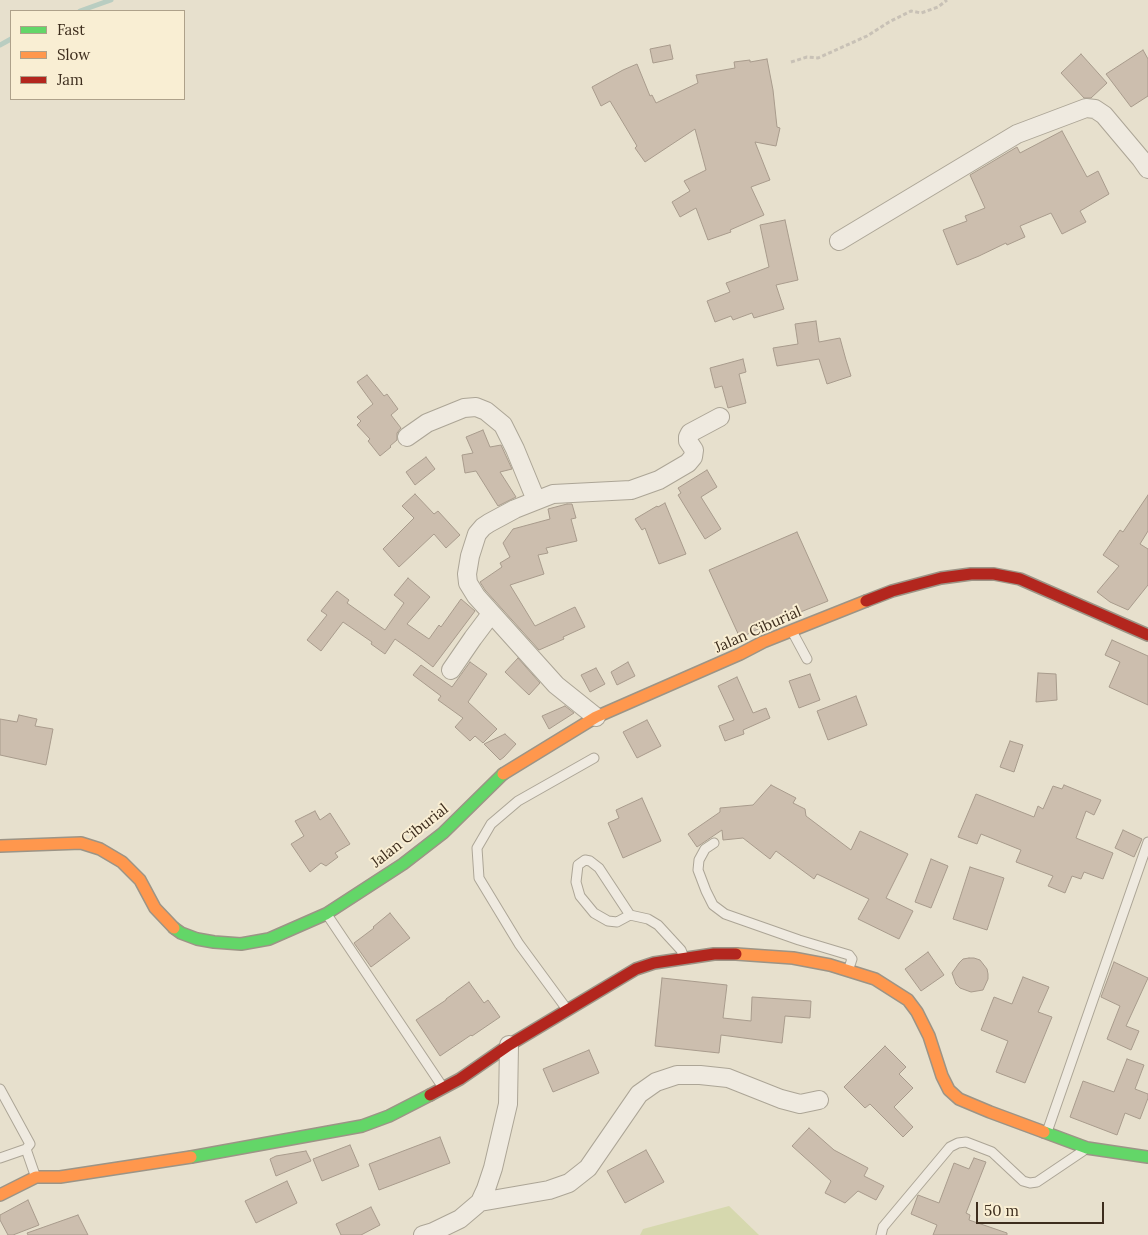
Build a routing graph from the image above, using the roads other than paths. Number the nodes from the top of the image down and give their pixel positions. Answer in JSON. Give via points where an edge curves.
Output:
{"nodes":[{"id":1,"x":1148,"y":169,"type":"edge"},
{"id":2,"x":839,"y":241,"type":"dead end"},
{"id":3,"x":720,"y":418,"type":"dead end"},
{"id":4,"x":407,"y":437,"type":"dead end"},
{"id":5,"x":536,"y":500,"type":"junction"},
{"id":6,"x":491,"y":614,"type":"junction"},
{"id":7,"x":792,"y":630,"type":"junction"},
{"id":8,"x":1148,"y":635,"type":"edge"},
{"id":9,"x":807,"y":658,"type":"dead end"},
{"id":10,"x":451,"y":670,"type":"dead end"},
{"id":11,"x":596,"y":717,"type":"junction"},
{"id":12,"x":594,"y":758,"type":"dead end"},
{"id":13,"x":1148,"y":842,"type":"edge"},
{"id":14,"x":714,"y":843,"type":"dead end"},
{"id":15,"x":0,"y":846,"type":"edge"},
{"id":16,"x":326,"y":914,"type":"junction"},
{"id":17,"x":630,"y":915,"type":"junction"},
{"id":18,"x":684,"y":958,"type":"junction"},
{"id":19,"x":848,"y":970,"type":"junction"},
{"id":20,"x":567,"y":1009,"type":"junction"},
{"id":21,"x":509,"y":1044,"type":"junction"},
{"id":22,"x":443,"y":1088,"type":"junction"},
{"id":23,"x":0,"y":1089,"type":"edge"},
{"id":24,"x":819,"y":1100,"type":"dead end"},
{"id":25,"x":1046,"y":1134,"type":"junction"},
{"id":26,"x":1087,"y":1148,"type":"junction"},
{"id":27,"x":26,"y":1149,"type":"junction"},
{"id":28,"x":1148,"y":1157,"type":"edge"},
{"id":29,"x":0,"y":1158,"type":"edge"},
{"id":30,"x":36,"y":1178,"type":"junction"},
{"id":31,"x":0,"y":1195,"type":"edge"},
{"id":32,"x":480,"y":1202,"type":"junction"},
{"id":33,"x":423,"y":1235,"type":"edge"},
{"id":34,"x":882,"y":1235,"type":"edge"}],
"edges":[{"from":1,"to":2,"type":"street","via":[[1104,116],[1095,109],[1086,108],[1018,134]]},
{"from":3,"to":5,"type":"street","via":[[690,434],[688,441],[694,450],[688,463],[659,480],[632,490],[553,494]]},
{"from":4,"to":5,"type":"street","via":[[427,423],[464,408],[476,407],[486,411],[503,425]]},
{"from":5,"to":6,"type":"street","via":[[489,523],[477,534],[472,545],[468,583]]},
{"from":6,"to":10,"type":"street"},
{"from":6,"to":11,"type":"street","via":[[556,685]]},
{"from":7,"to":8,"type":"street","name":"Jalan Ciburial","via":[[892,591],[942,578],[994,574],[1020,579]]},
{"from":7,"to":9,"type":"lane"},
{"from":7,"to":11,"type":"street","name":"Jalan Ciburial"},
{"from":11,"to":16,"type":"street","name":"Jalan Ciburial","via":[[504,774],[443,832],[410,858]]},
{"from":12,"to":20,"type":"lane","via":[[518,801],[491,824],[477,848],[479,878],[519,944]]},
{"from":13,"to":25,"type":"lane"},
{"from":14,"to":19,"type":"lane","via":[[699,860],[698,870],[713,905],[725,914],[849,955],[852,959]]},
{"from":15,"to":16,"type":"street","name":"Jalan Ciburial","via":[[81,843],[100,849],[122,862],[140,880],[155,908],[170,925],[198,939],[241,944],[269,940]]},
{"from":16,"to":22,"type":"lane"},
{"from":17,"to":17,"type":"lane","via":[[599,868],[585,860],[578,865],[576,882],[580,896],[594,912],[608,921],[617,922]]},
{"from":17,"to":18,"type":"lane","via":[[658,925],[681,950]]},
{"from":18,"to":19,"type":"street","via":[[743,954],[793,958]]},
{"from":18,"to":20,"type":"street","via":[[636,969]]},
{"from":19,"to":25,"type":"street","via":[[875,979],[908,1000],[929,1036],[949,1090],[959,1099]]},
{"from":20,"to":21,"type":"street"},
{"from":21,"to":22,"type":"street"},
{"from":21,"to":32,"type":"street","via":[[508,1104],[493,1168]]},
{"from":22,"to":30,"type":"street","via":[[390,1116],[362,1126],[215,1153]]},
{"from":23,"to":27,"type":"lane","via":[[30,1144]]},
{"from":24,"to":32,"type":"street","via":[[800,1104],[728,1078],[677,1075],[656,1082],[639,1094],[588,1168],[569,1183],[550,1190]]},
{"from":25,"to":26,"type":"street"},
{"from":26,"to":28,"type":"street"},
{"from":26,"to":34,"type":"lane","via":[[1037,1182],[1030,1183],[1023,1181],[992,1152],[966,1142],[958,1143],[950,1147],[883,1227]]},
{"from":27,"to":29,"type":"lane"},
{"from":27,"to":30,"type":"lane"},
{"from":30,"to":31,"type":"street"},
{"from":32,"to":33,"type":"street","via":[[460,1219]]}]}
